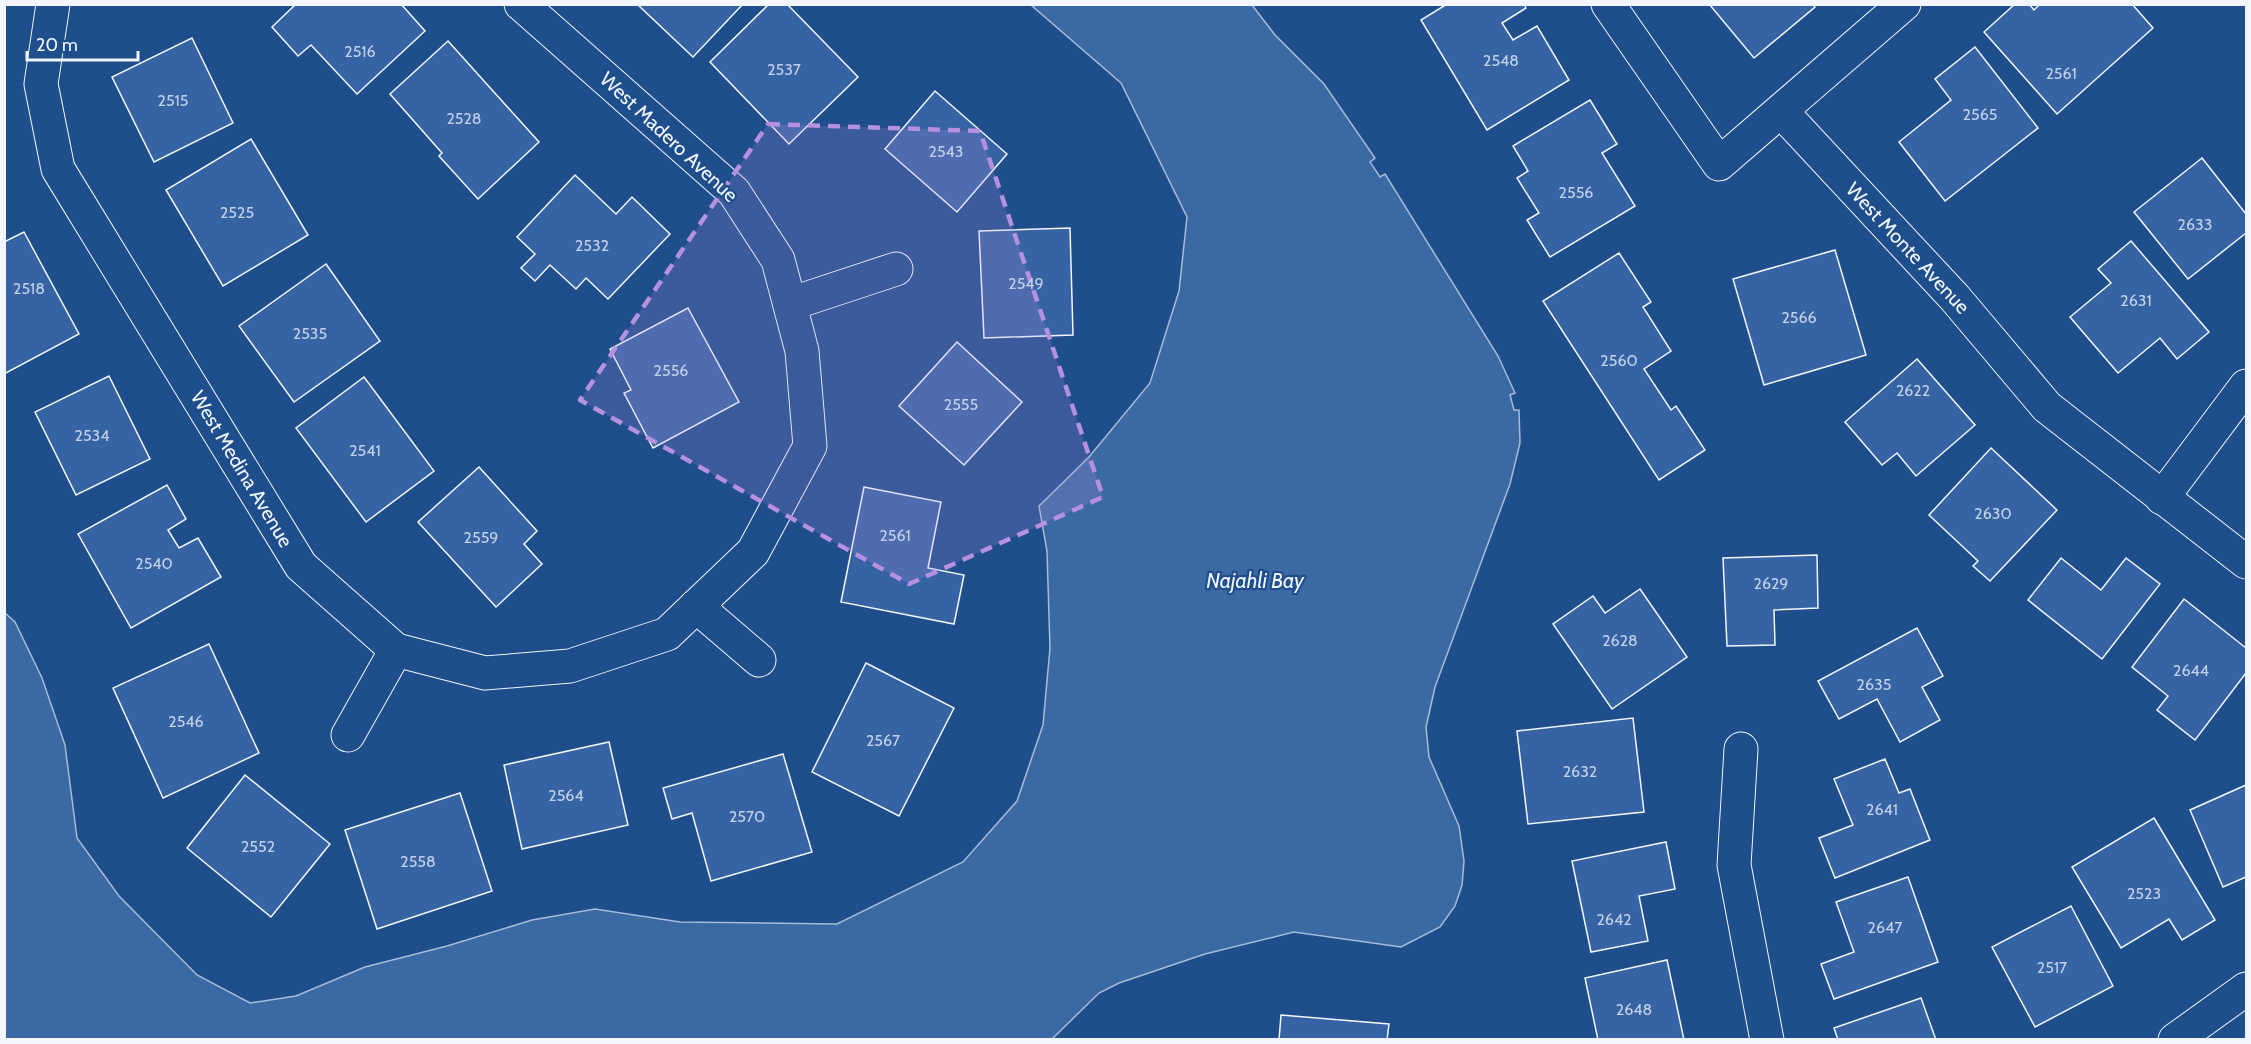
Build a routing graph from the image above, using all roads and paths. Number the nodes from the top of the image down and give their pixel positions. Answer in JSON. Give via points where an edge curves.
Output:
{"nodes":[{"id":1,"x":53,"y":4,"type":"edge"},
{"id":2,"x":521,"y":4,"type":"edge"},
{"id":3,"x":1608,"y":4,"type":"edge"},
{"id":4,"x":1904,"y":4,"type":"edge"},
{"id":5,"x":1781,"y":111,"type":"junction"},
{"id":6,"x":896,"y":269,"type":"dead end"},
{"id":7,"x":790,"y":304,"type":"junction"},
{"id":8,"x":2247,"y":386,"type":"edge"},
{"id":9,"x":2162,"y":498,"type":"junction"},
{"id":10,"x":2247,"y":562,"type":"edge"},
{"id":11,"x":696,"y":606,"type":"junction"},
{"id":12,"x":667,"y":634,"type":"joint"},
{"id":13,"x":396,"y":650,"type":"junction"},
{"id":14,"x":759,"y":660,"type":"dead end"},
{"id":15,"x":348,"y":735,"type":"dead end"},
{"id":16,"x":1741,"y":749,"type":"dead end"},
{"id":17,"x":2247,"y":989,"type":"edge"},
{"id":18,"x":2192,"y":1035,"type":"edge"},
{"id":19,"x":1767,"y":1040,"type":"edge"}],
"edges":[{"from":1,"to":13,"type":"street","name":"West Medina Avenue","via":[[41,84],[58,169],[301,566]]},
{"from":2,"to":7,"type":"street","name":"West Madero Avenue","via":[[734,192],[778,260]]},
{"from":3,"to":5,"type":"street","via":[[1719,164]]},
{"from":4,"to":5,"type":"street"},
{"from":5,"to":9,"type":"street","name":"West Monte Avenue","via":[[1955,298],[2047,407]]},
{"from":6,"to":7,"type":"street"},
{"from":7,"to":11,"type":"street","name":"West Madero Avenue","via":[[802,351],[810,446],[753,552]]},
{"from":8,"to":9,"type":"street"},
{"from":9,"to":10,"type":"street","name":"West Monte Avenue"},
{"from":11,"to":12,"type":"street","name":"West Madero Avenue"},
{"from":11,"to":14,"type":"street"},
{"from":12,"to":13,"type":"street","name":"West Medina Avenue","via":[[570,666],[485,673]]},
{"from":13,"to":15,"type":"street"},
{"from":16,"to":19,"type":"street","via":[[1734,865]]},
{"from":17,"to":18,"type":"street"}]}
